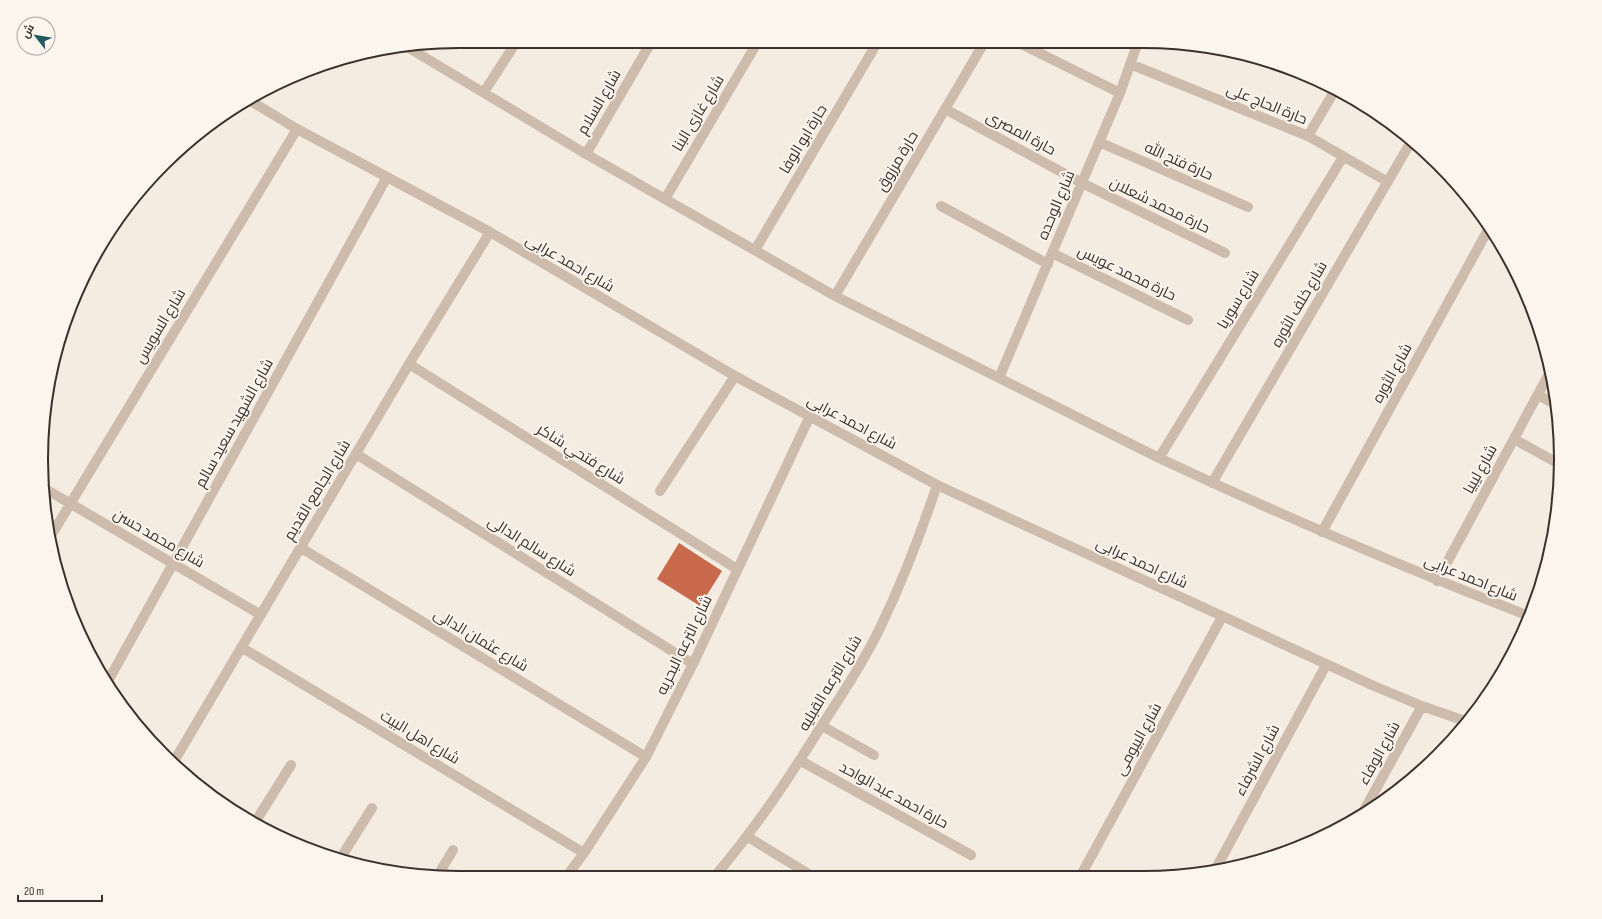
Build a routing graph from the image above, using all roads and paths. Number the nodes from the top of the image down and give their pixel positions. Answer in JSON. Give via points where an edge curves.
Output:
{"nodes":[{"id":1,"x":512,"y":48,"type":"edge"},
{"id":2,"x":648,"y":48,"type":"edge"},
{"id":3,"x":754,"y":48,"type":"edge"},
{"id":4,"x":874,"y":48,"type":"edge"},
{"id":5,"x":981,"y":48,"type":"edge"},
{"id":6,"x":1029,"y":48,"type":"edge"},
{"id":7,"x":1136,"y":48,"type":"edge"},
{"id":8,"x":414,"y":51,"type":"edge"},
{"id":9,"x":1130,"y":64,"type":"junction"},
{"id":10,"x":484,"y":92,"type":"junction"},
{"id":11,"x":1120,"y":93,"type":"junction"},
{"id":12,"x":1333,"y":94,"type":"edge"},
{"id":13,"x":254,"y":103,"type":"edge"},
{"id":14,"x":945,"y":109,"type":"junction"},
{"id":15,"x":297,"y":129,"type":"junction"},
{"id":16,"x":1308,"y":136,"type":"junction"},
{"id":17,"x":1099,"y":142,"type":"junction"},
{"id":18,"x":1409,"y":146,"type":"edge"},
{"id":19,"x":586,"y":154,"type":"junction"},
{"id":20,"x":1343,"y":157,"type":"junction"},
{"id":21,"x":387,"y":177,"type":"junction"},
{"id":22,"x":1388,"y":182,"type":"junction"},
{"id":23,"x":1082,"y":183,"type":"junction"},
{"id":24,"x":665,"y":198,"type":"junction"},
{"id":25,"x":941,"y":206,"type":"dead end"},
{"id":26,"x":1248,"y":207,"type":"dead end"},
{"id":27,"x":490,"y":232,"type":"junction"},
{"id":28,"x":1486,"y":233,"type":"edge"},
{"id":29,"x":754,"y":250,"type":"junction"},
{"id":30,"x":1052,"y":253,"type":"junction"},
{"id":31,"x":1225,"y":253,"type":"dead end"},
{"id":32,"x":1048,"y":264,"type":"junction"},
{"id":33,"x":835,"y":296,"type":"junction"},
{"id":34,"x":1188,"y":320,"type":"dead end"},
{"id":35,"x":409,"y":364,"type":"junction"},
{"id":36,"x":735,"y":376,"type":"junction"},
{"id":37,"x":999,"y":378,"type":"junction"},
{"id":38,"x":1546,"y":380,"type":"edge"},
{"id":39,"x":1538,"y":395,"type":"junction"},
{"id":40,"x":1549,"y":401,"type":"edge"},
{"id":41,"x":810,"y":416,"type":"junction"},
{"id":42,"x":1514,"y":439,"type":"junction"},
{"id":43,"x":356,"y":454,"type":"junction"},
{"id":44,"x":1159,"y":458,"type":"junction"},
{"id":45,"x":1554,"y":461,"type":"edge"},
{"id":46,"x":1212,"y":483,"type":"junction"},
{"id":47,"x":937,"y":485,"type":"junction"},
{"id":48,"x":660,"y":491,"type":"dead end"},
{"id":49,"x":50,"y":492,"type":"edge"},
{"id":50,"x":70,"y":504,"type":"junction"},
{"id":51,"x":54,"y":530,"type":"edge"},
{"id":52,"x":1322,"y":532,"type":"junction"},
{"id":53,"x":301,"y":548,"type":"junction"},
{"id":54,"x":173,"y":564,"type":"junction"},
{"id":55,"x":737,"y":569,"type":"junction"},
{"id":56,"x":1437,"y":581,"type":"junction"},
{"id":57,"x":1524,"y":614,"type":"edge"},
{"id":58,"x":261,"y":615,"type":"junction"},
{"id":59,"x":1222,"y":617,"type":"junction"},
{"id":60,"x":241,"y":647,"type":"junction"},
{"id":61,"x":693,"y":664,"type":"junction"},
{"id":62,"x":1326,"y":665,"type":"junction"},
{"id":63,"x":110,"y":677,"type":"edge"},
{"id":64,"x":1422,"y":706,"type":"junction"},
{"id":65,"x":1461,"y":720,"type":"edge"},
{"id":66,"x":822,"y":726,"type":"junction"},
{"id":67,"x":874,"y":755,"type":"dead end"},
{"id":68,"x":176,"y":757,"type":"edge"},
{"id":69,"x":646,"y":757,"type":"junction"},
{"id":70,"x":801,"y":761,"type":"junction"},
{"id":71,"x":291,"y":765,"type":"dead end"},
{"id":72,"x":1367,"y":804,"type":"edge"},
{"id":73,"x":372,"y":808,"type":"dead end"},
{"id":74,"x":258,"y":818,"type":"edge"},
{"id":75,"x":748,"y":837,"type":"junction"},
{"id":76,"x":453,"y":850,"type":"dead end"},
{"id":77,"x":584,"y":853,"type":"junction"},
{"id":78,"x":343,"y":854,"type":"edge"},
{"id":79,"x":971,"y":855,"type":"dead end"},
{"id":80,"x":1218,"y":864,"type":"edge"},
{"id":81,"x":441,"y":870,"type":"edge"},
{"id":82,"x":570,"y":871,"type":"edge"},
{"id":83,"x":719,"y":871,"type":"edge"},
{"id":84,"x":804,"y":871,"type":"edge"},
{"id":85,"x":1083,"y":871,"type":"edge"}],
"edges":[{"from":1,"to":10,"type":"street"},
{"from":2,"to":19,"type":"street","name":"شارع السلام"},
{"from":3,"to":24,"type":"street","name":"شارع غازى البنا"},
{"from":4,"to":29,"type":"street","name":"حارة ابو الوفا"},
{"from":5,"to":14,"type":"street","name":"حارة مرزوق"},
{"from":6,"to":11,"type":"street"},
{"from":7,"to":9,"type":"street","name":"شارع الوحده"},
{"from":8,"to":10,"type":"street","name":"شارع احمد عرابى"},
{"from":9,"to":11,"type":"street","name":"شارع الوحده"},
{"from":9,"to":16,"type":"street","name":"حارة الحاج على"},
{"from":10,"to":19,"type":"street","name":"شارع احمد عرابى"},
{"from":11,"to":17,"type":"street","name":"شارع الوحده"},
{"from":12,"to":16,"type":"street"},
{"from":13,"to":15,"type":"street","name":"شارع احمد عرابى"},
{"from":14,"to":23,"type":"street","name":"حارة المصرى"},
{"from":14,"to":33,"type":"street","name":"حارة مرزوق"},
{"from":15,"to":21,"type":"street","name":"شارع احمد عرابى"},
{"from":15,"to":50,"type":"street","name":"شارع السويس"},
{"from":16,"to":20,"type":"street","name":"حارة الحاج على"},
{"from":17,"to":23,"type":"street","name":"شارع الوحده"},
{"from":17,"to":26,"type":"street","name":"حارة فتح الله"},
{"from":18,"to":22,"type":"street","name":"شارع خلف الثوره"},
{"from":19,"to":24,"type":"street","name":"شارع احمد عرابى"},
{"from":20,"to":22,"type":"street","name":"حارة الحاج على"},
{"from":20,"to":44,"type":"street","name":"شارع سوريا"},
{"from":21,"to":27,"type":"street","name":"شارع احمد عرابى"},
{"from":21,"to":54,"type":"street","name":"شارع الشهيد سعيد سالم"},
{"from":22,"to":46,"type":"street","name":"شارع خلف الثوره"},
{"from":23,"to":30,"type":"street","name":"شارع الوحده"},
{"from":23,"to":31,"type":"street","name":"حارة محمد شعلان"},
{"from":24,"to":29,"type":"street","name":"شارع احمد عرابى"},
{"from":25,"to":32,"type":"street"},
{"from":27,"to":35,"type":"street","name":"شارع الجامع القديم"},
{"from":27,"to":36,"type":"street","name":"شارع احمد عرابى"},
{"from":28,"to":52,"type":"street","name":"شارع الثوره"},
{"from":29,"to":33,"type":"street","name":"شارع احمد عرابى"},
{"from":30,"to":32,"type":"street","name":"شارع الوحده"},
{"from":30,"to":34,"type":"street","name":"حارة محمد عويس"},
{"from":32,"to":37,"type":"street","name":"شارع الوحده"},
{"from":33,"to":37,"type":"street","name":"شارع احمد عرابى"},
{"from":35,"to":43,"type":"street","name":"شارع الجامع القديم"},
{"from":35,"to":55,"type":"street","name":"شارع فتحي شاكر"},
{"from":36,"to":41,"type":"street","name":"شارع احمد عرابى"},
{"from":36,"to":48,"type":"street"},
{"from":37,"to":44,"type":"street","name":"شارع احمد عرابى"},
{"from":38,"to":39,"type":"street","name":"شارع ليبيا"},
{"from":39,"to":40,"type":"street"},
{"from":39,"to":42,"type":"street","name":"شارع ليبيا"},
{"from":41,"to":47,"type":"street","name":"شارع احمد عرابى"},
{"from":41,"to":55,"type":"street","name":"شارع الترعه البحريه"},
{"from":42,"to":45,"type":"street"},
{"from":42,"to":56,"type":"street","name":"شارع ليبيا"},
{"from":43,"to":53,"type":"street","name":"شارع الجامع القديم"},
{"from":43,"to":61,"type":"street","name":"شارع سالم الدالى"},
{"from":44,"to":46,"type":"street","name":"شارع احمد عرابى"},
{"from":46,"to":52,"type":"street","name":"شارع احمد عرابى"},
{"from":47,"to":59,"type":"street","name":"شارع احمد عرابى"},
{"from":47,"to":66,"type":"street","name":"شارع الترعه القبليه","via":[[912,557],[880,627]]},
{"from":49,"to":50,"type":"street","name":"شارع محمد حسن"},
{"from":50,"to":51,"type":"street","name":"شارع السويس"},
{"from":50,"to":54,"type":"street","name":"شارع محمد حسن"},
{"from":52,"to":56,"type":"street","name":"شارع احمد عرابى"},
{"from":53,"to":58,"type":"street","name":"شارع الجامع القديم"},
{"from":53,"to":69,"type":"street","name":"شارع عثمان الدالى"},
{"from":54,"to":58,"type":"street","name":"شارع محمد حسن"},
{"from":54,"to":63,"type":"street","name":"شارع الشهيد سعيد سالم"},
{"from":55,"to":61,"type":"street","name":"شارع الترعه البحريه"},
{"from":56,"to":57,"type":"street","name":"شارع احمد عرابى"},
{"from":58,"to":60,"type":"street","name":"شارع الجامع القديم"},
{"from":59,"to":62,"type":"street","name":"شارع احمد عرابى"},
{"from":59,"to":85,"type":"street","name":"شارع البيومى"},
{"from":60,"to":68,"type":"street","name":"شارع الجامع القديم"},
{"from":60,"to":77,"type":"street","name":"شارع اهل البيت"},
{"from":61,"to":69,"type":"street","name":"شارع الترعه البحريه"},
{"from":62,"to":64,"type":"street","name":"شارع احمد عرابى"},
{"from":62,"to":80,"type":"street","name":"شارع الشرفاء"},
{"from":64,"to":65,"type":"street","name":"شارع احمد عرابى"},
{"from":64,"to":72,"type":"street","name":"شارع الوفاء"},
{"from":66,"to":67,"type":"street"},
{"from":66,"to":70,"type":"street","name":"شارع الترعه القبليه"},
{"from":69,"to":77,"type":"street","name":"شارع الترعه البحريه"},
{"from":70,"to":75,"type":"street","name":"شارع الترعه القبليه"},
{"from":70,"to":79,"type":"street","name":"حارة احمد عبد الواحد"},
{"from":71,"to":74,"type":"street"},
{"from":73,"to":78,"type":"street"},
{"from":75,"to":83,"type":"street","name":"شارع الترعه القبليه"},
{"from":75,"to":84,"type":"street"},
{"from":76,"to":81,"type":"street"},
{"from":77,"to":82,"type":"street","name":"شارع الترعه البحريه"}]}
